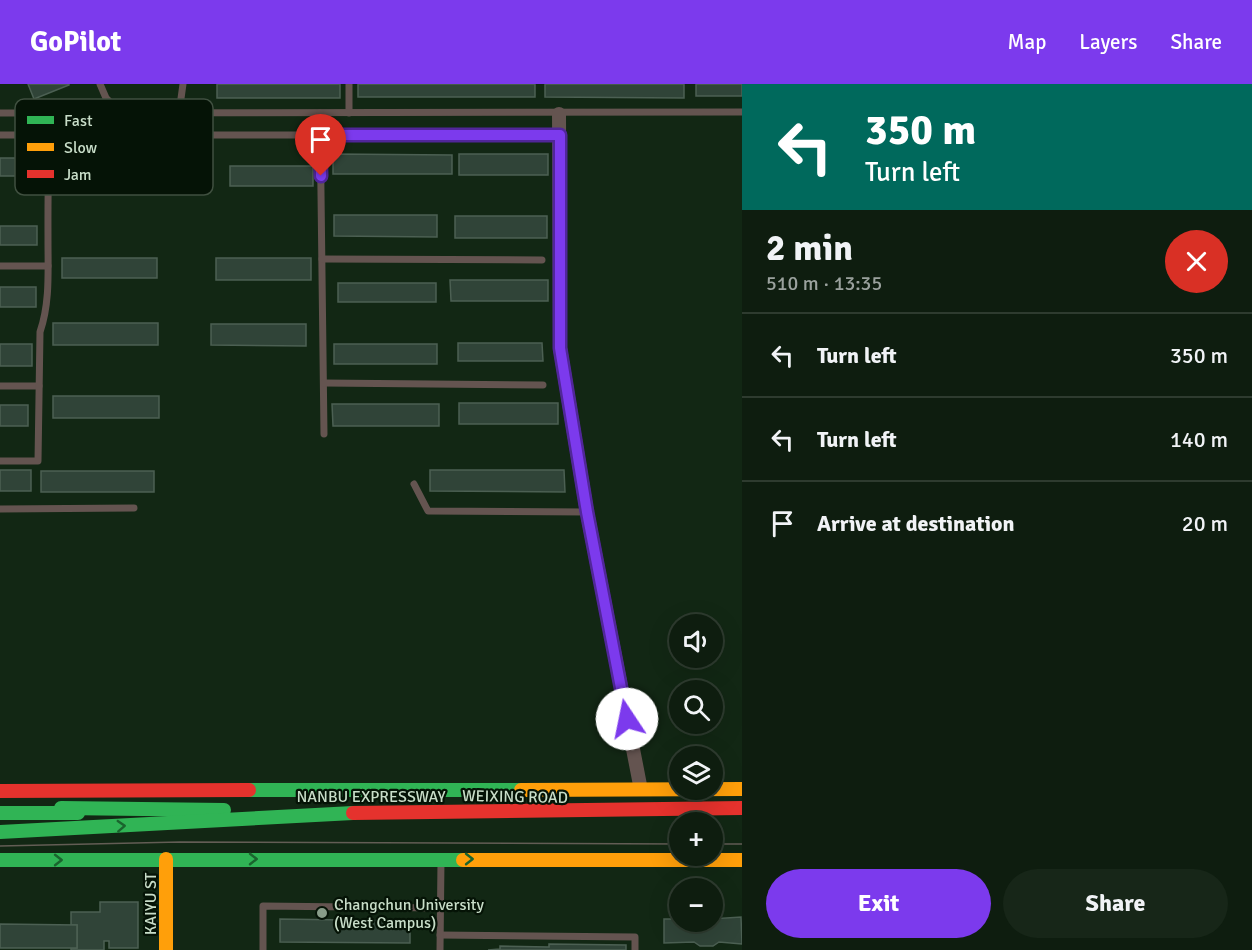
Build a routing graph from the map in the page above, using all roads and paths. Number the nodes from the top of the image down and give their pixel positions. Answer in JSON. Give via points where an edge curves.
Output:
{"nodes":[{"id":1,"x":100,"y":84,"type":"edge"},
{"id":2,"x":183,"y":84,"type":"edge"},
{"id":3,"x":349,"y":84,"type":"edge"},
{"id":4,"x":107,"y":99,"type":"edge"},
{"id":5,"x":181,"y":99,"type":"edge"},
{"id":6,"x":320,"y":112,"type":"junction"},
{"id":7,"x":742,"y":112,"type":"edge"},
{"id":8,"x":213,"y":113,"type":"edge"},
{"id":9,"x":350,"y":113,"type":"junction"},
{"id":10,"x":560,"y":114,"type":"junction"},
{"id":11,"x":0,"y":135,"type":"edge"},
{"id":12,"x":15,"y":135,"type":"edge"},
{"id":13,"x":213,"y":135,"type":"edge"},
{"id":14,"x":320,"y":135,"type":"junction"},
{"id":15,"x":560,"y":135,"type":"junction"},
{"id":16,"x":48,"y":195,"type":"edge"},
{"id":17,"x":322,"y":259,"type":"junction"},
{"id":18,"x":542,"y":260,"type":"dead end"},
{"id":19,"x":0,"y":266,"type":"edge"},
{"id":20,"x":48,"y":266,"type":"junction"},
{"id":21,"x":324,"y":383,"type":"junction"},
{"id":22,"x":543,"y":385,"type":"dead end"},
{"id":23,"x":0,"y":386,"type":"edge"},
{"id":24,"x":39,"y":386,"type":"junction"},
{"id":25,"x":324,"y":435,"type":"dead end"},
{"id":26,"x":0,"y":461,"type":"edge"},
{"id":27,"x":414,"y":484,"type":"dead end"},
{"id":28,"x":134,"y":508,"type":"dead end"},
{"id":29,"x":0,"y":509,"type":"edge"},
{"id":30,"x":587,"y":512,"type":"junction"},
{"id":31,"x":0,"y":782,"type":"edge"},
{"id":32,"x":640,"y":785,"type":"junction"},
{"id":33,"x":669,"y":785,"type":"edge"},
{"id":34,"x":723,"y":786,"type":"edge"},
{"id":35,"x":742,"y":787,"type":"edge"},
{"id":36,"x":0,"y":791,"type":"edge"},
{"id":37,"x":0,"y":807,"type":"edge"},
{"id":38,"x":742,"y":807,"type":"edge"},
{"id":39,"x":0,"y":813,"type":"edge"},
{"id":40,"x":353,"y":813,"type":"junction"},
{"id":41,"x":742,"y":815,"type":"edge"},
{"id":42,"x":0,"y":832,"type":"edge"},
{"id":43,"x":166,"y":859,"type":"junction"},
{"id":44,"x":441,"y":859,"type":"junction"},
{"id":45,"x":0,"y":860,"type":"edge"},
{"id":46,"x":742,"y":860,"type":"edge"},
{"id":47,"x":440,"y":908,"type":"junction"},
{"id":48,"x":440,"y":935,"type":"junction"},
{"id":49,"x":166,"y":950,"type":"edge"},
{"id":50,"x":263,"y":950,"type":"edge"},
{"id":51,"x":440,"y":950,"type":"edge"},
{"id":52,"x":635,"y":950,"type":"edge"}],
"edges":[{"from":1,"to":4,"type":"lane"},
{"from":2,"to":5,"type":"lane"},
{"from":3,"to":9,"type":"lane"},
{"from":6,"to":8,"type":"lane"},
{"from":6,"to":9,"type":"lane"},
{"from":6,"to":14,"type":"lane"},
{"from":7,"to":10,"type":"lane"},
{"from":9,"to":10,"type":"lane"},
{"from":10,"to":15,"type":"street"},
{"from":11,"to":12,"type":"lane"},
{"from":13,"to":14,"type":"lane"},
{"from":14,"to":15,"type":"lane"},
{"from":14,"to":17,"type":"lane"},
{"from":15,"to":30,"type":"street","via":[[560,348]]},
{"from":16,"to":20,"type":"lane"},
{"from":17,"to":18,"type":"lane"},
{"from":17,"to":21,"type":"lane"},
{"from":19,"to":20,"type":"lane"},
{"from":20,"to":24,"type":"lane","via":[[46,314],[40,332]]},
{"from":21,"to":22,"type":"lane"},
{"from":21,"to":25,"type":"lane"},
{"from":23,"to":24,"type":"lane"},
{"from":24,"to":26,"type":"lane","via":[[38,462]]},
{"from":27,"to":30,"type":"lane","via":[[428,511]]},
{"from":28,"to":29,"type":"lane"},
{"from":30,"to":32,"type":"street"},
{"from":31,"to":32,"type":"main road","name":"WEIXING ROAD"},
{"from":32,"to":33,"type":"main road","name":"WEIXING ROAD"},
{"from":34,"to":35,"type":"main road"},
{"from":35,"to":36,"type":"main road","name":"NANBU EXPRESSWAY"},
{"from":37,"to":41,"type":"main road","name":"WEIXING ROAD"},
{"from":38,"to":40,"type":"main road","name":"NANBU EXPRESSWAY","bridge":true},
{"from":39,"to":40,"type":"main road","name":"NANBU EXPRESSWAY"},
{"from":42,"to":40,"type":"main road","one_way":true},
{"from":43,"to":44,"type":"main road","one_way":true},
{"from":45,"to":43,"type":"main road","one_way":true},
{"from":43,"to":49,"type":"main road","name":"KAIYU ST"},
{"from":44,"to":46,"type":"main road","one_way":true},
{"from":44,"to":47,"type":"lane"},
{"from":47,"to":48,"type":"lane"},
{"from":47,"to":50,"type":"lane","via":[[263,906]]},
{"from":48,"to":51,"type":"lane"},
{"from":48,"to":52,"type":"lane","via":[[635,937]]}]}
